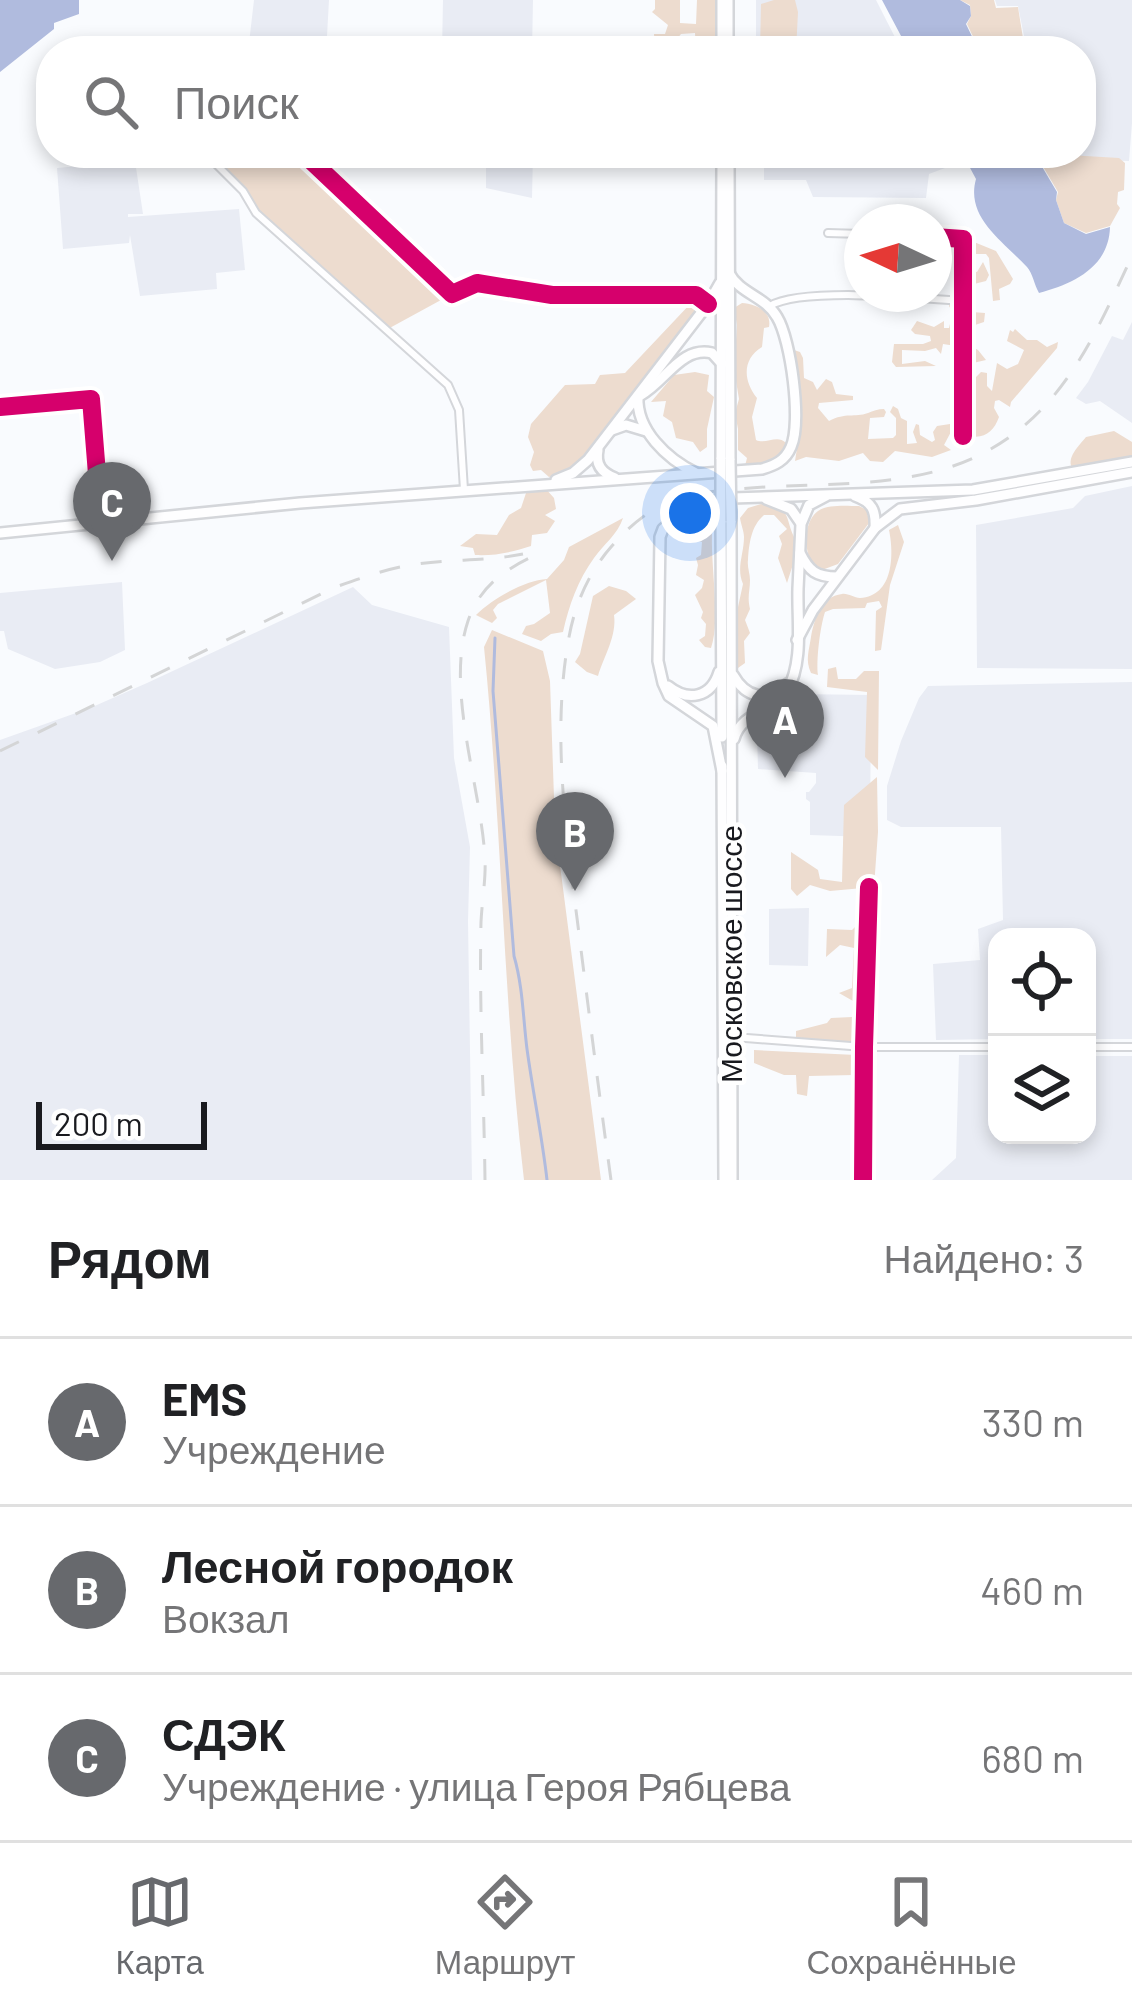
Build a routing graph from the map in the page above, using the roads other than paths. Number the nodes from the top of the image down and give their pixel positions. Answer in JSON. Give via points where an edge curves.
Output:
{"nodes":[{"id":1,"x":725,"y":0,"type":"edge"},
{"id":2,"x":725,"y":36,"type":"edge"},
{"id":3,"x":220,"y":168,"type":"edge"},
{"id":4,"x":319,"y":168,"type":"edge"},
{"id":5,"x":725,"y":168,"type":"edge"},
{"id":6,"x":828,"y":233,"type":"dead end"},
{"id":7,"x":844,"y":233,"type":"edge"},
{"id":8,"x":952,"y":238,"type":"edge"},
{"id":9,"x":725,"y":273,"type":"junction"},
{"id":10,"x":756,"y":297,"type":"junction"},
{"id":11,"x":962,"y":301,"type":"junction"},
{"id":12,"x":708,"y":304,"type":"junction"},
{"id":13,"x":770,"y":307,"type":"junction"},
{"id":14,"x":729,"y":321,"type":"junction"},
{"id":15,"x":722,"y":364,"type":"junction"},
{"id":16,"x":638,"y":396,"type":"junction"},
{"id":17,"x":0,"y":407,"type":"edge"},
{"id":18,"x":610,"y":431,"type":"junction"},
{"id":19,"x":646,"y":431,"type":"junction"},
{"id":20,"x":964,"y":436,"type":"dead end"},
{"id":21,"x":599,"y":445,"type":"junction"},
{"id":22,"x":662,"y":447,"type":"junction"},
{"id":23,"x":726,"y":459,"type":"junction"},
{"id":24,"x":1132,"y":462,"type":"edge"},
{"id":25,"x":1132,"y":472,"type":"edge"},
{"id":26,"x":699,"y":474,"type":"junction"},
{"id":27,"x":647,"y":477,"type":"junction"},
{"id":28,"x":620,"y":479,"type":"junction"},
{"id":29,"x":546,"y":484,"type":"junction"},
{"id":30,"x":464,"y":490,"type":"junction"},
{"id":31,"x":831,"y":494,"type":"junction"},
{"id":32,"x":850,"y":494,"type":"junction"},
{"id":33,"x":755,"y":497,"type":"junction"},
{"id":34,"x":101,"y":524,"type":"junction"},
{"id":35,"x":801,"y":524,"type":"junction"},
{"id":36,"x":875,"y":528,"type":"junction"},
{"id":37,"x":0,"y":533,"type":"edge"},
{"id":38,"x":800,"y":553,"type":"junction"},
{"id":39,"x":837,"y":577,"type":"junction"},
{"id":40,"x":797,"y":640,"type":"junction"},
{"id":41,"x":726,"y":655,"type":"junction"},
{"id":42,"x":662,"y":677,"type":"junction"},
{"id":43,"x":791,"y":680,"type":"junction"},
{"id":44,"x":727,"y":771,"type":"junction"},
{"id":45,"x":869,"y":887,"type":"dead end"},
{"id":46,"x":728,"y":1036,"type":"junction"},
{"id":47,"x":864,"y":1047,"type":"junction"},
{"id":48,"x":988,"y":1047,"type":"edge"},
{"id":49,"x":1096,"y":1047,"type":"edge"},
{"id":50,"x":1132,"y":1048,"type":"edge"},
{"id":51,"x":728,"y":1180,"type":"edge"},
{"id":52,"x":863,"y":1180,"type":"edge"}],
"edges":[{"from":1,"to":2,"type":"main road"},
{"from":3,"to":30,"type":"street","via":[[256,213],[448,385],[459,410]]},
{"from":4,"to":12,"type":"street","via":[[452,294],[477,283],[552,295],[696,295]]},
{"from":5,"to":9,"type":"main road","name":"Московское шоссе"},
{"from":6,"to":7,"type":"street"},
{"from":8,"to":11,"type":"street","via":[[963,238]]},
{"from":9,"to":10,"type":"main road"},
{"from":9,"to":12,"type":"main road"},
{"from":9,"to":14,"type":"main road","name":"Московское шоссе"},
{"from":9,"to":15,"type":"main road","name":"Московское шоссе"},
{"from":10,"to":13,"type":"main road"},
{"from":10,"to":14,"type":"main road","via":[[735,302]]},
{"from":11,"to":13,"type":"street","via":[[827,296]]},
{"from":11,"to":20,"type":"street"},
{"from":12,"to":16,"type":"main road"},
{"from":13,"to":26,"type":"main road","via":[[790,364],[792,446],[762,470]]},
{"from":14,"to":23,"type":"main road","name":"Московское шоссе"},
{"from":15,"to":16,"type":"main road","via":[[712,353],[694,352]]},
{"from":15,"to":23,"type":"main road","name":"Московское шоссе"},
{"from":16,"to":18,"type":"main road"},
{"from":16,"to":19,"type":"main road"},
{"from":17,"to":34,"type":"street","via":[[91,399]]},
{"from":18,"to":19,"type":"main road"},
{"from":18,"to":21,"type":"main road"},
{"from":19,"to":22,"type":"main road"},
{"from":21,"to":28,"type":"main road","via":[[600,469]]},
{"from":21,"to":29,"type":"main road","via":[[573,473]]},
{"from":22,"to":26,"type":"main road"},
{"from":22,"to":27,"type":"main road","via":[[660,469]]},
{"from":23,"to":41,"type":"main road","name":"Московское шоссе","bridge":true},
{"from":24,"to":32,"type":"main road","via":[[973,490]]},
{"from":25,"to":36,"type":"main road","via":[[900,509]]},
{"from":26,"to":27,"type":"main road"},
{"from":27,"to":28,"type":"main road"},
{"from":28,"to":29,"type":"main road"},
{"from":29,"to":30,"type":"main road"},
{"from":30,"to":34,"type":"main road"},
{"from":31,"to":32,"type":"main road"},
{"from":31,"to":33,"type":"main road"},
{"from":31,"to":35,"type":"main road","via":[[809,506]]},
{"from":32,"to":36,"type":"main road","via":[[871,504]]},
{"from":33,"to":35,"type":"main road","via":[[791,509]]},
{"from":33,"to":42,"type":"main road","via":[[698,503],[663,529]]},
{"from":34,"to":37,"type":"main road"},
{"from":35,"to":38,"type":"main road"},
{"from":36,"to":39,"type":"main road"},
{"from":38,"to":39,"type":"main road","via":[[812,572]]},
{"from":38,"to":40,"type":"main road"},
{"from":39,"to":40,"type":"main road"},
{"from":40,"to":43,"type":"main road"},
{"from":41,"to":42,"type":"main road","via":[[705,693],[682,695]]},
{"from":41,"to":43,"type":"main road","via":[[748,694],[774,694]]},
{"from":41,"to":44,"type":"main road","name":"Московское шоссе"},
{"from":42,"to":44,"type":"main road","via":[[669,696],[713,726]]},
{"from":43,"to":44,"type":"main road","via":[[783,696],[738,726]]},
{"from":44,"to":46,"type":"main road","name":"Московское шоссе"},
{"from":45,"to":47,"type":"street"},
{"from":46,"to":47,"type":"street"},
{"from":46,"to":51,"type":"main road","name":"Московское шоссе"},
{"from":47,"to":48,"type":"street"},
{"from":47,"to":52,"type":"street"},
{"from":49,"to":50,"type":"street"}]}
